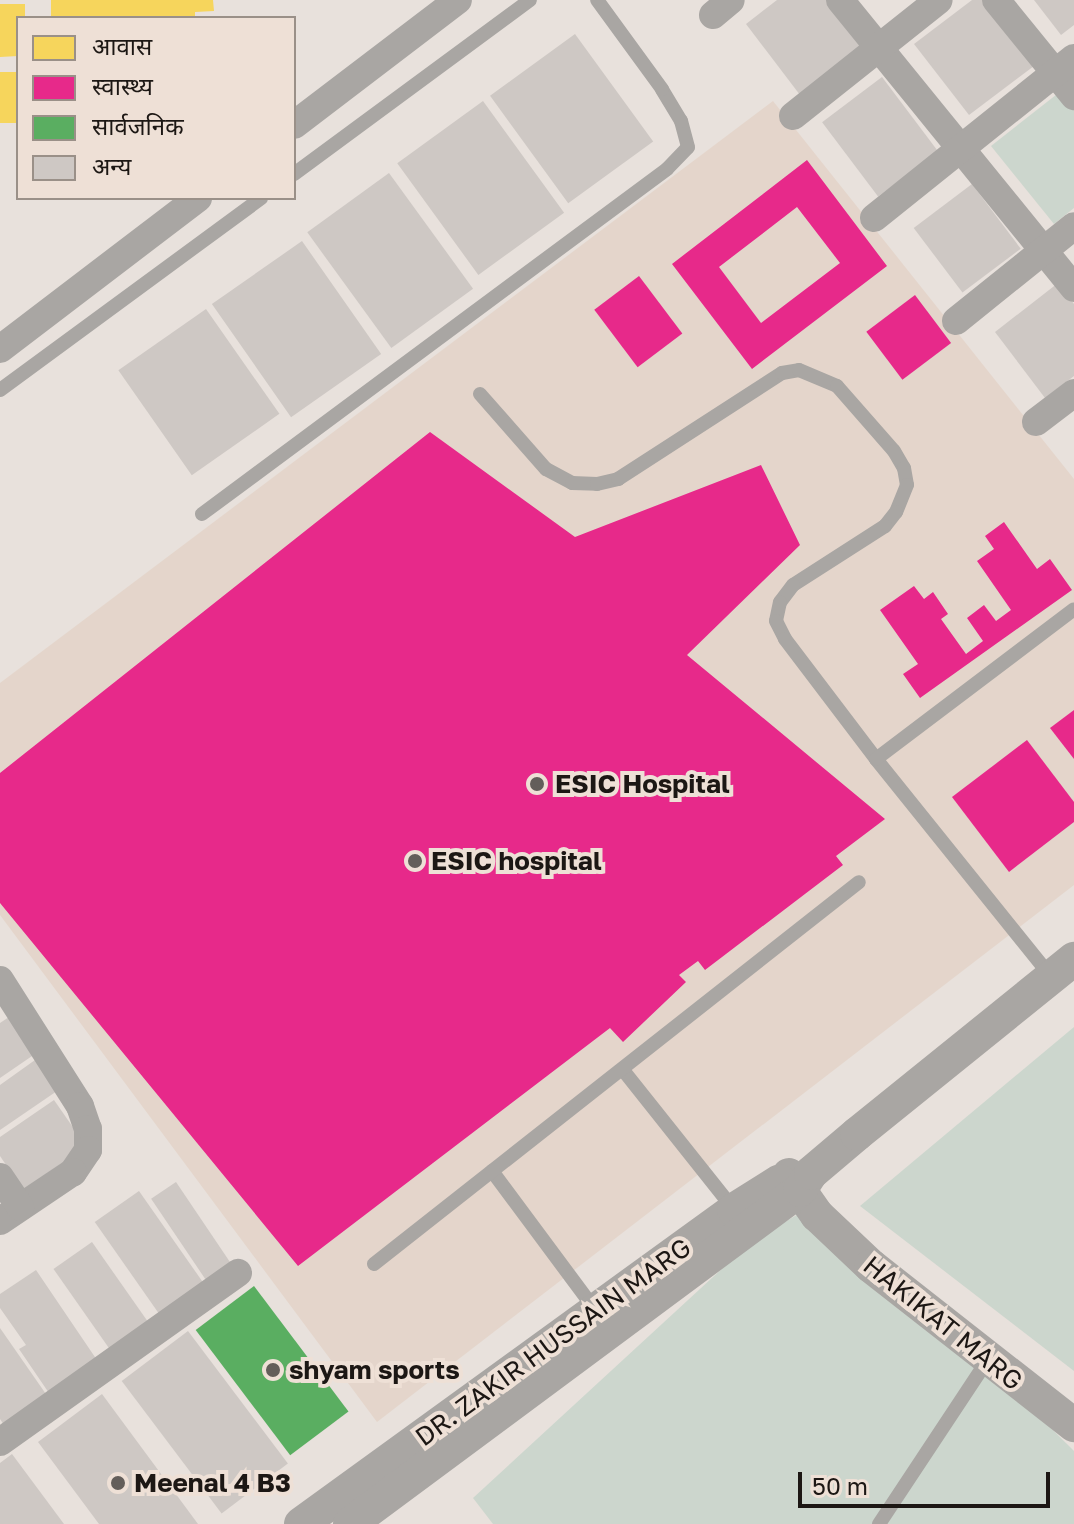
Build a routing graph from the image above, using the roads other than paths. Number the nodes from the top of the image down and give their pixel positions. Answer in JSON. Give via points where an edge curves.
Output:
{"nodes":[{"id":1,"x":458,"y":0,"type":"edge"},
{"id":2,"x":530,"y":0,"type":"edge"},
{"id":3,"x":597,"y":0,"type":"edge"},
{"id":4,"x":840,"y":0,"type":"edge"},
{"id":5,"x":939,"y":0,"type":"edge"},
{"id":6,"x":996,"y":0,"type":"edge"},
{"id":7,"x":879,"y":48,"type":"junction"},
{"id":8,"x":1064,"y":65,"type":"edge"},
{"id":9,"x":1074,"y":96,"type":"edge"},
{"id":10,"x":793,"y":116,"type":"dead end"},
{"id":11,"x":296,"y":123,"type":"edge"},
{"id":12,"x":961,"y":149,"type":"junction"},
{"id":13,"x":296,"y":173,"type":"edge"},
{"id":14,"x":195,"y":200,"type":"edge"},
{"id":15,"x":258,"y":200,"type":"edge"},
{"id":16,"x":874,"y":218,"type":"dead end"},
{"id":17,"x":1074,"y":226,"type":"edge"},
{"id":18,"x":1044,"y":250,"type":"junction"},
{"id":19,"x":1074,"y":288,"type":"edge"},
{"id":20,"x":956,"y":321,"type":"dead end"},
{"id":21,"x":0,"y":349,"type":"edge"},
{"id":22,"x":0,"y":390,"type":"edge"},
{"id":23,"x":1074,"y":393,"type":"edge"},
{"id":24,"x":480,"y":394,"type":"dead end"},
{"id":25,"x":1036,"y":422,"type":"dead end"},
{"id":26,"x":202,"y":514,"type":"dead end"},
{"id":27,"x":1074,"y":609,"type":"edge"},
{"id":28,"x":876,"y":759,"type":"junction"},
{"id":29,"x":859,"y":882,"type":"dead end"},
{"id":30,"x":1063,"y":968,"type":"edge"},
{"id":31,"x":0,"y":980,"type":"edge"},
{"id":32,"x":623,"y":1070,"type":"junction"},
{"id":33,"x":492,"y":1171,"type":"junction"},
{"id":34,"x":0,"y":1177,"type":"edge"},
{"id":35,"x":804,"y":1188,"type":"junction"},
{"id":36,"x":10,"y":1214,"type":"edge"},
{"id":37,"x":741,"y":1220,"type":"junction"},
{"id":38,"x":374,"y":1264,"type":"dead end"},
{"id":39,"x":238,"y":1273,"type":"dead end"},
{"id":40,"x":596,"y":1311,"type":"junction"},
{"id":41,"x":987,"y":1361,"type":"junction"},
{"id":42,"x":1074,"y":1425,"type":"edge"},
{"id":43,"x":0,"y":1442,"type":"edge"},
{"id":44,"x":301,"y":1524,"type":"edge"},
{"id":45,"x":350,"y":1524,"type":"edge"},
{"id":46,"x":879,"y":1524,"type":"edge"}],
"edges":[{"from":1,"to":11,"type":"street"},
{"from":2,"to":13,"type":"lane"},
{"from":3,"to":26,"type":"lane","via":[[662,89],[681,121],[688,147],[667,169]]},
{"from":4,"to":7,"type":"street"},
{"from":5,"to":7,"type":"street"},
{"from":6,"to":8,"type":"street"},
{"from":7,"to":10,"type":"street"},
{"from":7,"to":12,"type":"street"},
{"from":8,"to":9,"type":"street"},
{"from":8,"to":12,"type":"street"},
{"from":12,"to":16,"type":"street"},
{"from":12,"to":18,"type":"street"},
{"from":14,"to":21,"type":"street"},
{"from":15,"to":22,"type":"lane"},
{"from":17,"to":18,"type":"street"},
{"from":18,"to":19,"type":"street"},
{"from":18,"to":20,"type":"street"},
{"from":23,"to":25,"type":"street"},
{"from":24,"to":28,"type":"lane","via":[[546,469],[572,483],[597,484],[618,479],[782,373],[799,370],[837,386],[894,451],[907,485],[885,526],[793,585],[780,602],[776,621]]},
{"from":27,"to":28,"type":"lane"},
{"from":28,"to":30,"type":"lane"},
{"from":29,"to":32,"type":"lane"},
{"from":30,"to":35,"type":"street","name":"DR. ZAKIR HUSSAIN MARG"},
{"from":31,"to":36,"type":"street","via":[[80,1106],[88,1129],[88,1150],[73,1172]]},
{"from":32,"to":33,"type":"lane"},
{"from":32,"to":37,"type":"lane"},
{"from":33,"to":38,"type":"lane"},
{"from":33,"to":40,"type":"lane"},
{"from":34,"to":36,"type":"street"},
{"from":35,"to":37,"type":"street","name":"DR. ZAKIR HUSSAIN MARG"},
{"from":35,"to":41,"type":"street","name":"HAKIKAT MARG","via":[[871,1266]]},
{"from":37,"to":40,"type":"street","name":"DR. ZAKIR HUSSAIN MARG"},
{"from":37,"to":45,"type":"street","name":"DR. ZAKIR HUSSAIN MARG"},
{"from":39,"to":43,"type":"street"},
{"from":40,"to":44,"type":"street","name":"DR. ZAKIR HUSSAIN MARG"},
{"from":41,"to":42,"type":"street","name":"HAKIKAT MARG"},
{"from":41,"to":46,"type":"lane"}]}
